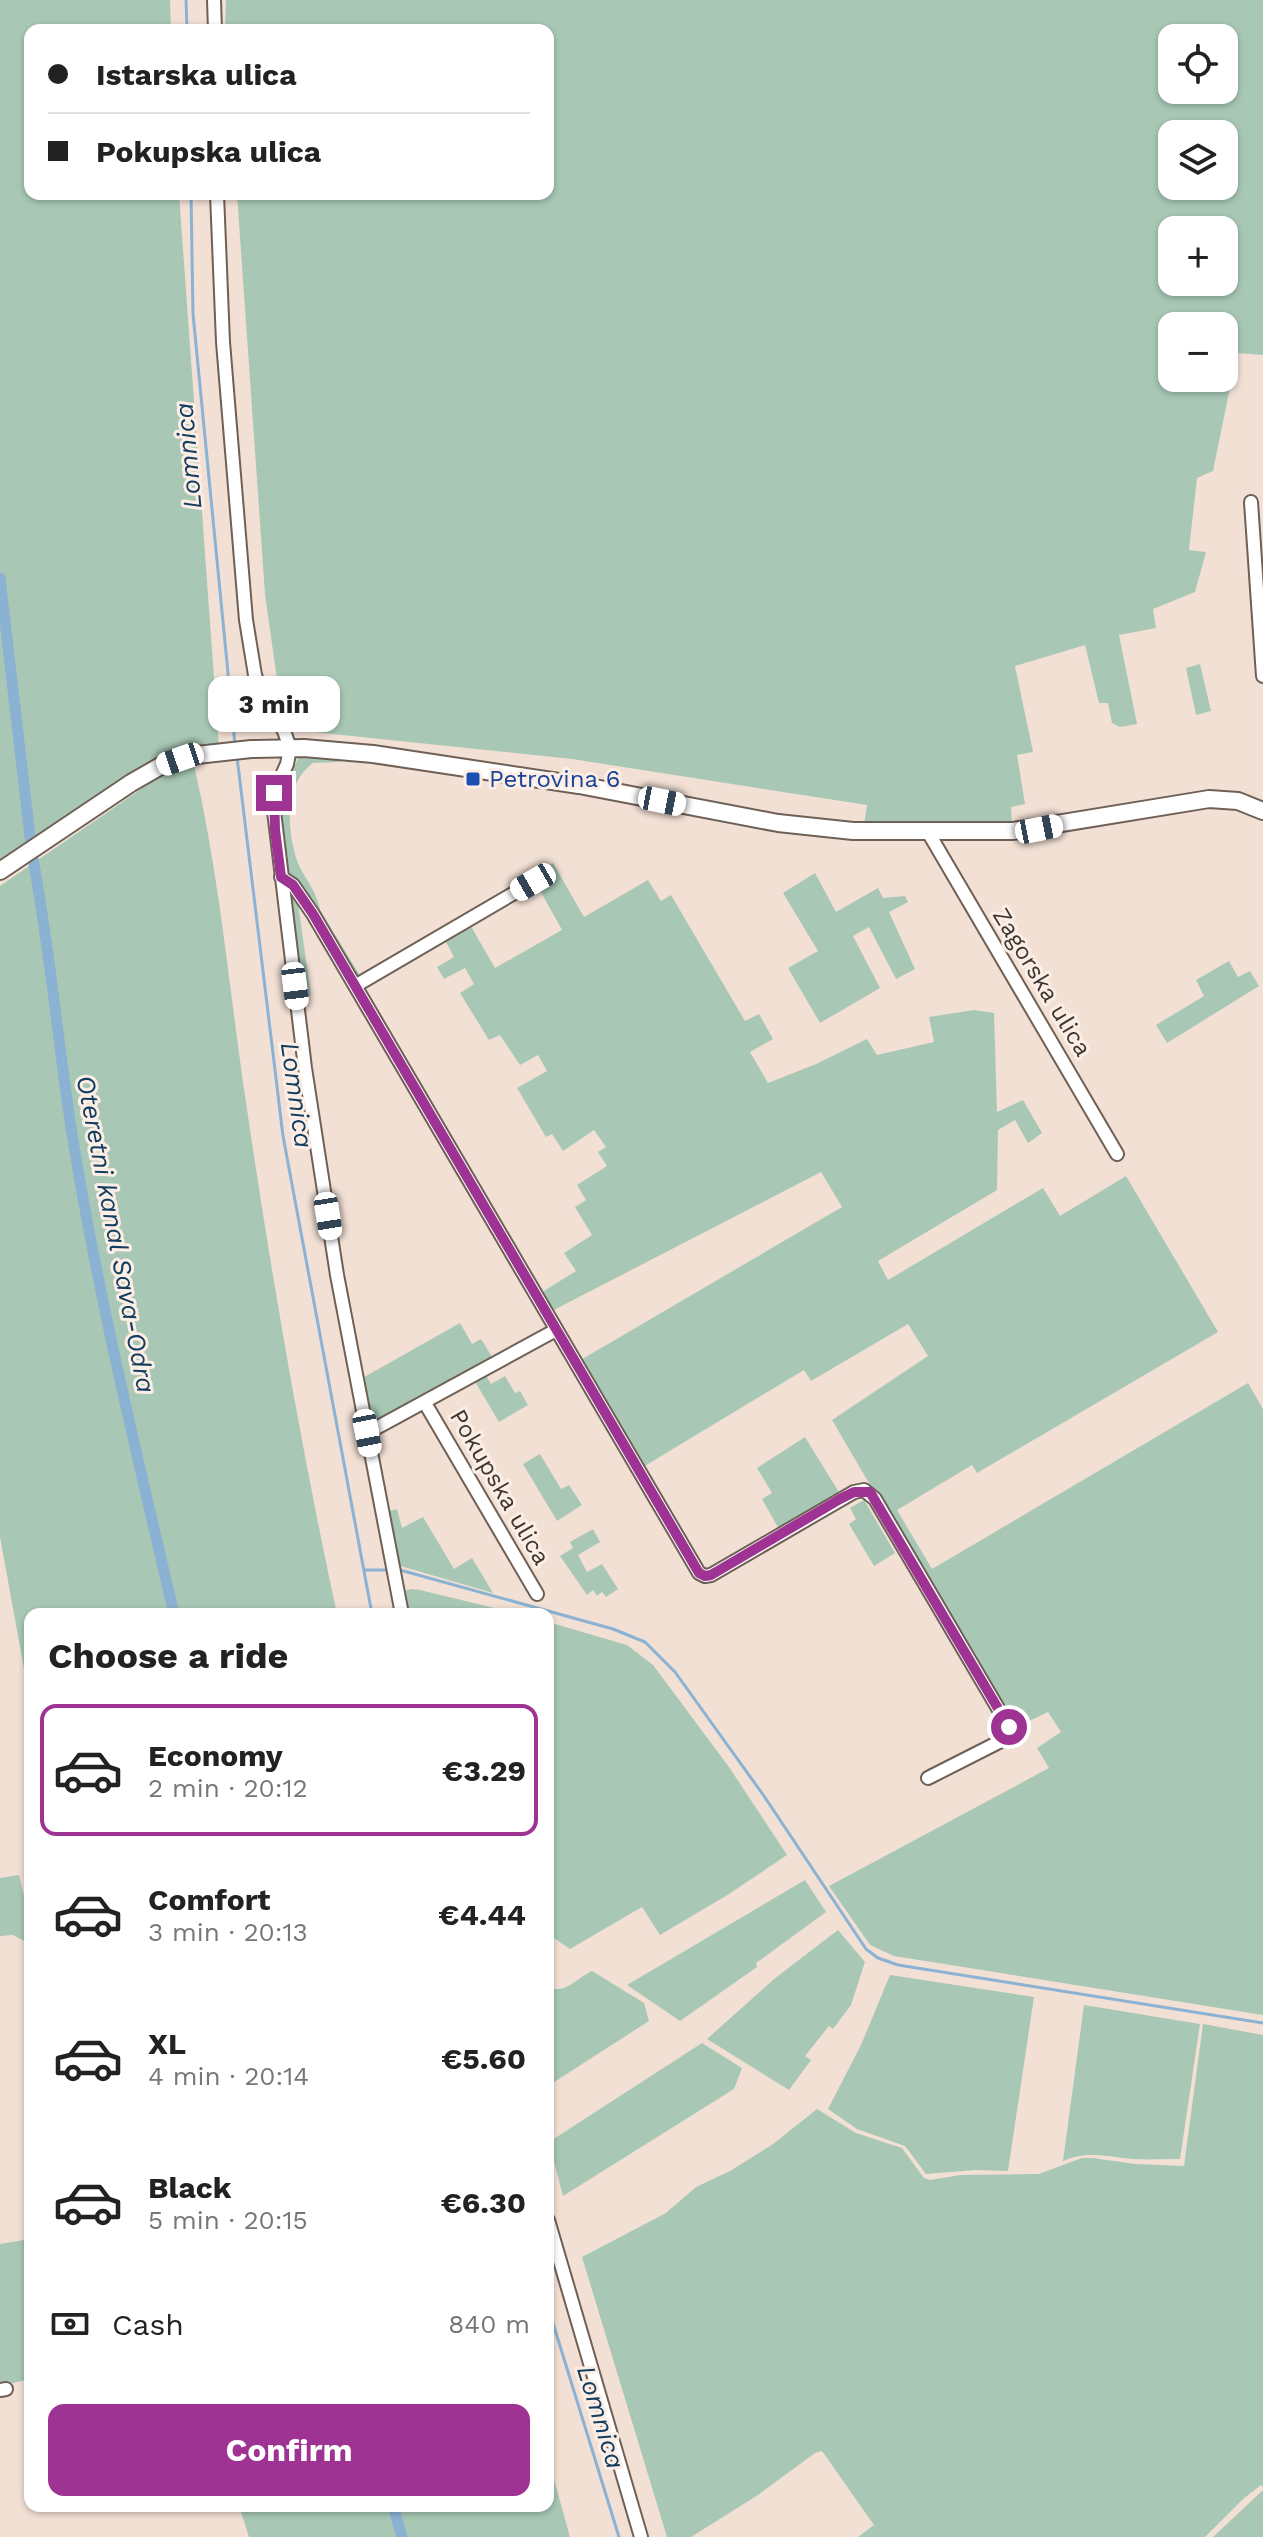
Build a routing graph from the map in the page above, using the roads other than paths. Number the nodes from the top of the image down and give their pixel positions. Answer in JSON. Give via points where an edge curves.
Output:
{"nodes":[{"id":1,"x":214,"y":0,"type":"edge"},
{"id":2,"x":215,"y":24,"type":"edge"},
{"id":3,"x":217,"y":200,"type":"edge"},
{"id":4,"x":1251,"y":502,"type":"dead end"},
{"id":5,"x":1263,"y":676,"type":"edge"},
{"id":6,"x":290,"y":748,"type":"junction"},
{"id":7,"x":1263,"y":811,"type":"edge"},
{"id":8,"x":928,"y":832,"type":"junction"},
{"id":9,"x":0,"y":871,"type":"edge"},
{"id":10,"x":281,"y":877,"type":"junction"},
{"id":11,"x":533,"y":882,"type":"dead end"},
{"id":12,"x":355,"y":986,"type":"junction"},
{"id":13,"x":1117,"y":1154,"type":"dead end"},
{"id":14,"x":556,"y":1330,"type":"junction"},
{"id":15,"x":425,"y":1403,"type":"junction"},
{"id":16,"x":367,"y":1433,"type":"junction"},
{"id":17,"x":537,"y":1594,"type":"dead end"},
{"id":18,"x":401,"y":1608,"type":"edge"},
{"id":19,"x":928,"y":1778,"type":"dead end"},
{"id":20,"x":554,"y":2240,"type":"edge"},
{"id":21,"x":641,"y":2537,"type":"edge"}],
"edges":[{"from":1,"to":2,"type":"street"},
{"from":3,"to":6,"type":"street","via":[[246,620],[255,675]]},
{"from":4,"to":5,"type":"street"},
{"from":6,"to":8,"type":"street","via":[[373,754],[579,785],[806,827]]},
{"from":6,"to":9,"type":"street","via":[[211,753],[150,771]]},
{"from":6,"to":10,"type":"street","via":[[273,803]]},
{"from":7,"to":8,"type":"street","via":[[1238,801],[1209,799],[1039,829]]},
{"from":8,"to":13,"type":"street","name":"Zagorska ulica"},
{"from":10,"to":12,"type":"street","via":[[293,885]]},
{"from":10,"to":16,"type":"street","via":[[337,1275]]},
{"from":11,"to":12,"type":"street"},
{"from":12,"to":14,"type":"street"},
{"from":14,"to":15,"type":"street","name":"Pokupska ulica"},
{"from":14,"to":19,"type":"street","via":[[705,1576],[840,1499],[870,1492],[1009,1727],[999,1742]]},
{"from":15,"to":16,"type":"street","name":"Pokupska ulica"},
{"from":15,"to":17,"type":"street","name":"Pokupska ulica"},
{"from":16,"to":18,"type":"street"},
{"from":20,"to":21,"type":"street"}]}
